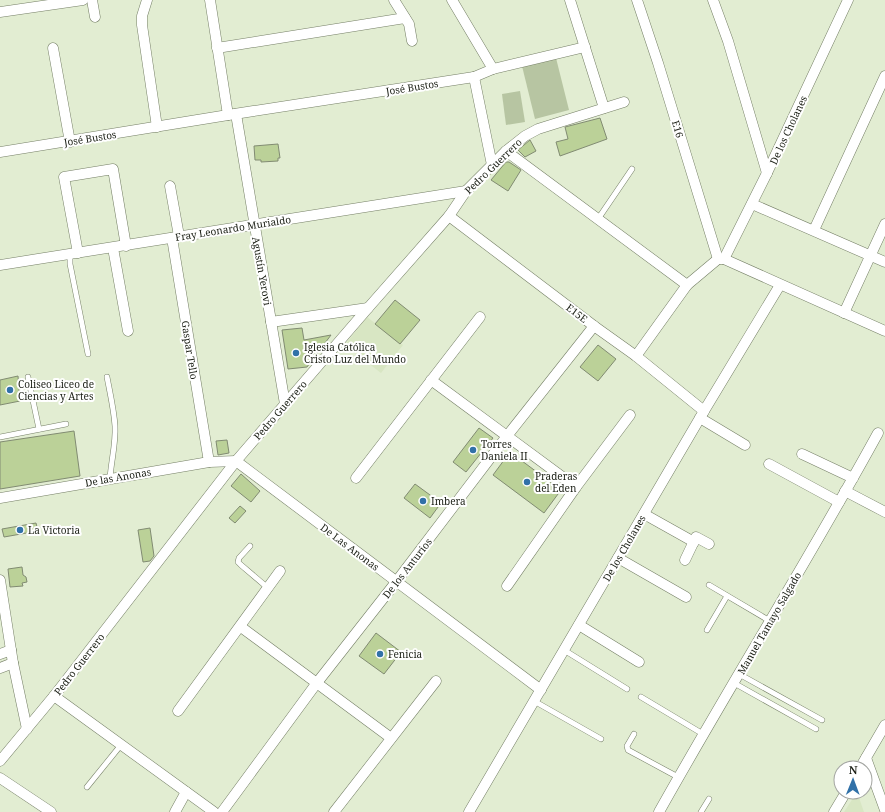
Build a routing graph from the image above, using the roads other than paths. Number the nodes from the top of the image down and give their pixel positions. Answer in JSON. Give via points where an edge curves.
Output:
{"nodes":[{"id":1,"x":83,"y":0,"type":"edge"},
{"id":2,"x":92,"y":0,"type":"edge"},
{"id":3,"x":147,"y":0,"type":"edge"},
{"id":4,"x":210,"y":0,"type":"edge"},
{"id":5,"x":394,"y":0,"type":"edge"},
{"id":6,"x":452,"y":0,"type":"edge"},
{"id":7,"x":570,"y":0,"type":"edge"},
{"id":8,"x":637,"y":0,"type":"edge"},
{"id":9,"x":713,"y":0,"type":"edge"},
{"id":10,"x":848,"y":0,"type":"edge"},
{"id":11,"x":0,"y":12,"type":"edge"},
{"id":12,"x":95,"y":17,"type":"dead end"},
{"id":13,"x":405,"y":18,"type":"junction"},
{"id":14,"x":412,"y":41,"type":"dead end"},
{"id":15,"x":585,"y":47,"type":"junction"},
{"id":16,"x":53,"y":48,"type":"dead end"},
{"id":17,"x":217,"y":48,"type":"junction"},
{"id":18,"x":493,"y":68,"type":"junction"},
{"id":19,"x":885,"y":76,"type":"edge"},
{"id":20,"x":474,"y":77,"type":"junction"},
{"id":21,"x":624,"y":102,"type":"dead end"},
{"id":22,"x":604,"y":108,"type":"junction"},
{"id":23,"x":232,"y":115,"type":"junction"},
{"id":24,"x":157,"y":127,"type":"junction"},
{"id":25,"x":70,"y":142,"type":"junction"},
{"id":26,"x":506,"y":151,"type":"junction"},
{"id":27,"x":0,"y":152,"type":"edge"},
{"id":28,"x":492,"y":165,"type":"junction"},
{"id":29,"x":632,"y":169,"type":"dead end"},
{"id":30,"x":767,"y":173,"type":"junction"},
{"id":31,"x":170,"y":186,"type":"dead end"},
{"id":32,"x":466,"y":191,"type":"junction"},
{"id":33,"x":752,"y":204,"type":"junction"},
{"id":34,"x":449,"y":216,"type":"junction"},
{"id":35,"x":598,"y":219,"type":"junction"},
{"id":36,"x":254,"y":224,"type":"junction"},
{"id":37,"x":885,"y":224,"type":"edge"},
{"id":38,"x":814,"y":230,"type":"junction"},
{"id":39,"x":176,"y":237,"type":"junction"},
{"id":40,"x":126,"y":246,"type":"junction"},
{"id":41,"x":113,"y":248,"type":"junction"},
{"id":42,"x":74,"y":253,"type":"junction"},
{"id":43,"x":870,"y":256,"type":"junction"},
{"id":44,"x":721,"y":259,"type":"junction"},
{"id":45,"x":885,"y":262,"type":"edge"},
{"id":46,"x":0,"y":265,"type":"edge"},
{"id":47,"x":780,"y":284,"type":"junction"},
{"id":48,"x":687,"y":285,"type":"junction"},
{"id":49,"x":368,"y":308,"type":"junction"},
{"id":50,"x":844,"y":313,"type":"junction"},
{"id":51,"x":480,"y":317,"type":"dead end"},
{"id":52,"x":271,"y":322,"type":"junction"},
{"id":53,"x":594,"y":326,"type":"junction"},
{"id":54,"x":128,"y":331,"type":"dead end"},
{"id":55,"x":885,"y":331,"type":"edge"},
{"id":56,"x":88,"y":354,"type":"dead end"},
{"id":57,"x":636,"y":356,"type":"junction"},
{"id":58,"x":28,"y":377,"type":"dead end"},
{"id":59,"x":107,"y":377,"type":"dead end"},
{"id":60,"x":431,"y":380,"type":"junction"},
{"id":61,"x":285,"y":404,"type":"junction"},
{"id":62,"x":702,"y":415,"type":"junction"},
{"id":63,"x":630,"y":416,"type":"dead end"},
{"id":64,"x":66,"y":424,"type":"dead end"},
{"id":65,"x":39,"y":429,"type":"junction"},
{"id":66,"x":878,"y":433,"type":"dead end"},
{"id":67,"x":508,"y":436,"type":"junction"},
{"id":68,"x":0,"y":437,"type":"edge"},
{"id":69,"x":745,"y":445,"type":"dead end"},
{"id":70,"x":802,"y":454,"type":"dead end"},
{"id":71,"x":236,"y":461,"type":"junction"},
{"id":72,"x":209,"y":462,"type":"junction"},
{"id":73,"x":769,"y":464,"type":"dead end"},
{"id":74,"x":356,"y":478,"type":"dead end"},
{"id":75,"x":853,"y":478,"type":"junction"},
{"id":76,"x":110,"y":479,"type":"junction"},
{"id":77,"x":576,"y":487,"type":"junction"},
{"id":78,"x":845,"y":491,"type":"junction"},
{"id":79,"x":0,"y":498,"type":"edge"},
{"id":80,"x":839,"y":502,"type":"junction"},
{"id":81,"x":885,"y":512,"type":"edge"},
{"id":82,"x":644,"y":514,"type":"junction"},
{"id":83,"x":694,"y":542,"type":"junction"},
{"id":84,"x":709,"y":544,"type":"dead end"},
{"id":85,"x":250,"y":546,"type":"dead end"},
{"id":86,"x":618,"y":558,"type":"junction"},
{"id":87,"x":685,"y":560,"type":"dead end"},
{"id":88,"x":280,"y":571,"type":"dead end"},
{"id":89,"x":0,"y":580,"type":"edge"},
{"id":90,"x":396,"y":582,"type":"junction"},
{"id":91,"x":709,"y":585,"type":"dead end"},
{"id":92,"x":507,"y":586,"type":"dead end"},
{"id":93,"x":268,"y":588,"type":"junction"},
{"id":94,"x":727,"y":596,"type":"junction"},
{"id":95,"x":686,"y":597,"type":"dead end"},
{"id":96,"x":770,"y":621,"type":"junction"},
{"id":97,"x":579,"y":625,"type":"junction"},
{"id":98,"x":241,"y":627,"type":"junction"},
{"id":99,"x":707,"y":630,"type":"dead end"},
{"id":100,"x":11,"y":650,"type":"junction"},
{"id":101,"x":564,"y":650,"type":"junction"},
{"id":102,"x":0,"y":654,"type":"edge"},
{"id":103,"x":639,"y":662,"type":"dead end"},
{"id":104,"x":13,"y":663,"type":"junction"},
{"id":105,"x":0,"y":668,"type":"edge"},
{"id":106,"x":736,"y":678,"type":"junction"},
{"id":107,"x":436,"y":681,"type":"dead end"},
{"id":108,"x":316,"y":684,"type":"junction"},
{"id":109,"x":627,"y":689,"type":"dead end"},
{"id":110,"x":541,"y":690,"type":"junction"},
{"id":111,"x":54,"y":696,"type":"junction"},
{"id":112,"x":642,"y":697,"type":"dead end"},
{"id":113,"x":534,"y":701,"type":"junction"},
{"id":114,"x":178,"y":711,"type":"dead end"},
{"id":115,"x":822,"y":720,"type":"dead end"},
{"id":116,"x":885,"y":726,"type":"edge"},
{"id":117,"x":27,"y":729,"type":"junction"},
{"id":118,"x":816,"y":729,"type":"dead end"},
{"id":119,"x":634,"y":734,"type":"dead end"},
{"id":120,"x":703,"y":734,"type":"junction"},
{"id":121,"x":391,"y":738,"type":"junction"},
{"id":122,"x":601,"y":739,"type":"dead end"},
{"id":123,"x":121,"y":745,"type":"junction"},
{"id":124,"x":866,"y":758,"type":"joint"},
{"id":125,"x":0,"y":761,"type":"edge"},
{"id":126,"x":678,"y":777,"type":"junction"},
{"id":127,"x":0,"y":778,"type":"edge"},
{"id":128,"x":87,"y":787,"type":"dead end"},
{"id":129,"x":186,"y":792,"type":"junction"},
{"id":130,"x":709,"y":799,"type":"dead end"},
{"id":131,"x":841,"y":800,"type":"edge"},
{"id":132,"x":885,"y":810,"type":"edge"},
{"id":133,"x":51,"y":812,"type":"edge"},
{"id":134,"x":175,"y":812,"type":"edge"},
{"id":135,"x":214,"y":812,"type":"edge"},
{"id":136,"x":222,"y":812,"type":"edge"},
{"id":137,"x":334,"y":812,"type":"edge"},
{"id":138,"x":469,"y":812,"type":"edge"},
{"id":139,"x":659,"y":812,"type":"edge"},
{"id":140,"x":702,"y":812,"type":"edge"},
{"id":141,"x":834,"y":812,"type":"edge"}],
"edges":[{"from":1,"to":11,"type":"street"},
{"from":2,"to":12,"type":"street"},
{"from":3,"to":24,"type":"street","via":[[142,25]]},
{"from":4,"to":17,"type":"street","name":"Agustín Yerovi"},
{"from":5,"to":13,"type":"street"},
{"from":6,"to":18,"type":"street"},
{"from":7,"to":15,"type":"street"},
{"from":8,"to":44,"type":"street","name":"E16"},
{"from":9,"to":30,"type":"street","via":[[728,41]]},
{"from":10,"to":30,"type":"street","name":"De los Cholanes"},
{"from":13,"to":14,"type":"street","via":[[409,24]]},
{"from":13,"to":17,"type":"street"},
{"from":15,"to":18,"type":"street","name":"José Bustos"},
{"from":15,"to":22,"type":"street"},
{"from":16,"to":25,"type":"street"},
{"from":17,"to":23,"type":"street","name":"Agustín Yerovi"},
{"from":18,"to":20,"type":"street","name":"José Bustos"},
{"from":19,"to":38,"type":"street"},
{"from":20,"to":23,"type":"street","name":"José Bustos"},
{"from":20,"to":28,"type":"street"},
{"from":21,"to":22,"type":"street","name":"Pedro Guerrero"},
{"from":22,"to":26,"type":"street","name":"Pedro Guerrero","via":[[538,128]]},
{"from":23,"to":24,"type":"street","name":"José Bustos"},
{"from":23,"to":36,"type":"street","name":"Agustín Yerovi"},
{"from":24,"to":25,"type":"street","name":"José Bustos"},
{"from":25,"to":27,"type":"street","name":"José Bustos"},
{"from":26,"to":28,"type":"street","name":"Pedro Guerrero"},
{"from":26,"to":35,"type":"street"},
{"from":28,"to":32,"type":"street","name":"Pedro Guerrero"},
{"from":29,"to":35,"type":"lane"},
{"from":30,"to":33,"type":"street","name":"De los Cholanes"},
{"from":31,"to":39,"type":"street","name":"Gaspar Tello"},
{"from":32,"to":34,"type":"street","name":"Pedro Guerrero"},
{"from":32,"to":36,"type":"street","name":"Fray Leonardo Murialdo"},
{"from":33,"to":38,"type":"street"},
{"from":33,"to":44,"type":"street","name":"De los Cholanes"},
{"from":34,"to":49,"type":"street","name":"Pedro Guerrero"},
{"from":34,"to":53,"type":"street","name":"E15E"},
{"from":35,"to":48,"type":"street"},
{"from":36,"to":39,"type":"street","name":"Fray Leonardo Murialdo"},
{"from":36,"to":52,"type":"street","name":"Agustín Yerovi"},
{"from":37,"to":43,"type":"street"},
{"from":38,"to":43,"type":"street"},
{"from":39,"to":40,"type":"street","name":"Fray Leonardo Murialdo"},
{"from":39,"to":72,"type":"street","name":"Gaspar Tello"},
{"from":40,"to":41,"type":"street","name":"Fray Leonardo Murialdo"},
{"from":40,"to":42,"type":"street","via":[[113,169],[64,177]]},
{"from":41,"to":42,"type":"street","name":"Fray Leonardo Murialdo"},
{"from":41,"to":54,"type":"street"},
{"from":42,"to":46,"type":"street","name":"Fray Leonardo Murialdo"},
{"from":42,"to":56,"type":"lane","via":[[70,264]]},
{"from":43,"to":45,"type":"street"},
{"from":43,"to":50,"type":"street"},
{"from":44,"to":47,"type":"street"},
{"from":44,"to":48,"type":"street"},
{"from":47,"to":50,"type":"street"},
{"from":47,"to":62,"type":"street","name":"De los Cholanes"},
{"from":48,"to":57,"type":"street"},
{"from":49,"to":52,"type":"street"},
{"from":49,"to":61,"type":"street","name":"Pedro Guerrero"},
{"from":50,"to":55,"type":"street"},
{"from":51,"to":60,"type":"street"},
{"from":52,"to":61,"type":"street","name":"Agustín Yerovi"},
{"from":53,"to":57,"type":"street","name":"E15E"},
{"from":53,"to":67,"type":"street","name":"De los Anturios"},
{"from":57,"to":62,"type":"street","name":"E15E"},
{"from":58,"to":65,"type":"lane"},
{"from":59,"to":76,"type":"lane","via":[[115,426]]},
{"from":60,"to":67,"type":"street"},
{"from":60,"to":74,"type":"street"},
{"from":61,"to":71,"type":"street","name":"Pedro Guerrero"},
{"from":62,"to":69,"type":"street","name":"E15E"},
{"from":62,"to":82,"type":"street","name":"De los Cholanes"},
{"from":63,"to":77,"type":"street"},
{"from":64,"to":65,"type":"lane"},
{"from":65,"to":68,"type":"lane"},
{"from":66,"to":75,"type":"street","name":"Manuel Tamayo Salgado"},
{"from":67,"to":77,"type":"street"},
{"from":67,"to":90,"type":"street","name":"De los Anturios"},
{"from":70,"to":75,"type":"street"},
{"from":71,"to":72,"type":"street","name":"De las Anonas"},
{"from":71,"to":90,"type":"street","name":"De Las Anonas"},
{"from":71,"to":111,"type":"street","name":"Pedro Guerrero"},
{"from":72,"to":76,"type":"street","name":"De las Anonas"},
{"from":73,"to":80,"type":"street"},
{"from":75,"to":78,"type":"street","name":"Manuel Tamayo Salgado"},
{"from":76,"to":79,"type":"street","name":"De las Anonas"},
{"from":77,"to":92,"type":"street"},
{"from":78,"to":80,"type":"street","name":"Manuel Tamayo Salgado"},
{"from":78,"to":81,"type":"street"},
{"from":80,"to":96,"type":"street","name":"Manuel Tamayo Salgado"},
{"from":82,"to":83,"type":"street"},
{"from":82,"to":86,"type":"street","name":"De los Cholanes"},
{"from":83,"to":84,"type":"street","via":[[696,537]]},
{"from":83,"to":87,"type":"street"},
{"from":85,"to":93,"type":"lane","via":[[238,562]]},
{"from":86,"to":95,"type":"street"},
{"from":86,"to":97,"type":"street","name":"De los Cholanes"},
{"from":88,"to":93,"type":"street"},
{"from":89,"to":100,"type":"street"},
{"from":90,"to":108,"type":"street","name":"De los Anturios"},
{"from":90,"to":110,"type":"street","name":"De Las Anonas"},
{"from":91,"to":94,"type":"lane"},
{"from":93,"to":98,"type":"street"},
{"from":94,"to":96,"type":"lane"},
{"from":94,"to":99,"type":"lane"},
{"from":96,"to":106,"type":"street","name":"Manuel Tamayo Salgado"},
{"from":97,"to":101,"type":"street","name":"De los Cholanes"},
{"from":97,"to":103,"type":"street"},
{"from":98,"to":108,"type":"street"},
{"from":98,"to":114,"type":"street"},
{"from":100,"to":102,"type":"street"},
{"from":100,"to":104,"type":"street"},
{"from":101,"to":109,"type":"lane"},
{"from":101,"to":110,"type":"street","name":"De los Cholanes"},
{"from":104,"to":105,"type":"street"},
{"from":104,"to":117,"type":"street"},
{"from":106,"to":115,"type":"lane"},
{"from":106,"to":118,"type":"lane"},
{"from":106,"to":120,"type":"street","name":"Manuel Tamayo Salgado"},
{"from":107,"to":121,"type":"street"},
{"from":108,"to":121,"type":"street"},
{"from":108,"to":136,"type":"street","name":"De los Anturios"},
{"from":110,"to":113,"type":"street","name":"De los Cholanes"},
{"from":111,"to":117,"type":"street","name":"Pedro Guerrero"},
{"from":111,"to":123,"type":"street"},
{"from":112,"to":120,"type":"lane"},
{"from":113,"to":122,"type":"lane"},
{"from":113,"to":138,"type":"street","name":"De los Cholanes"},
{"from":116,"to":124,"type":"street"},
{"from":117,"to":125,"type":"street","name":"Pedro Guerrero"},
{"from":119,"to":126,"type":"lane","via":[[627,746],[628,750]]},
{"from":120,"to":126,"type":"street","name":"Manuel Tamayo Salgado"},
{"from":121,"to":137,"type":"street"},
{"from":123,"to":128,"type":"lane"},
{"from":123,"to":129,"type":"street"},
{"from":124,"to":132,"type":"street"},
{"from":126,"to":139,"type":"street","name":"Manuel Tamayo Salgado"},
{"from":127,"to":133,"type":"street"},
{"from":129,"to":134,"type":"street"},
{"from":129,"to":135,"type":"street"},
{"from":130,"to":140,"type":"lane"},
{"from":131,"to":141,"type":"street"}]}
